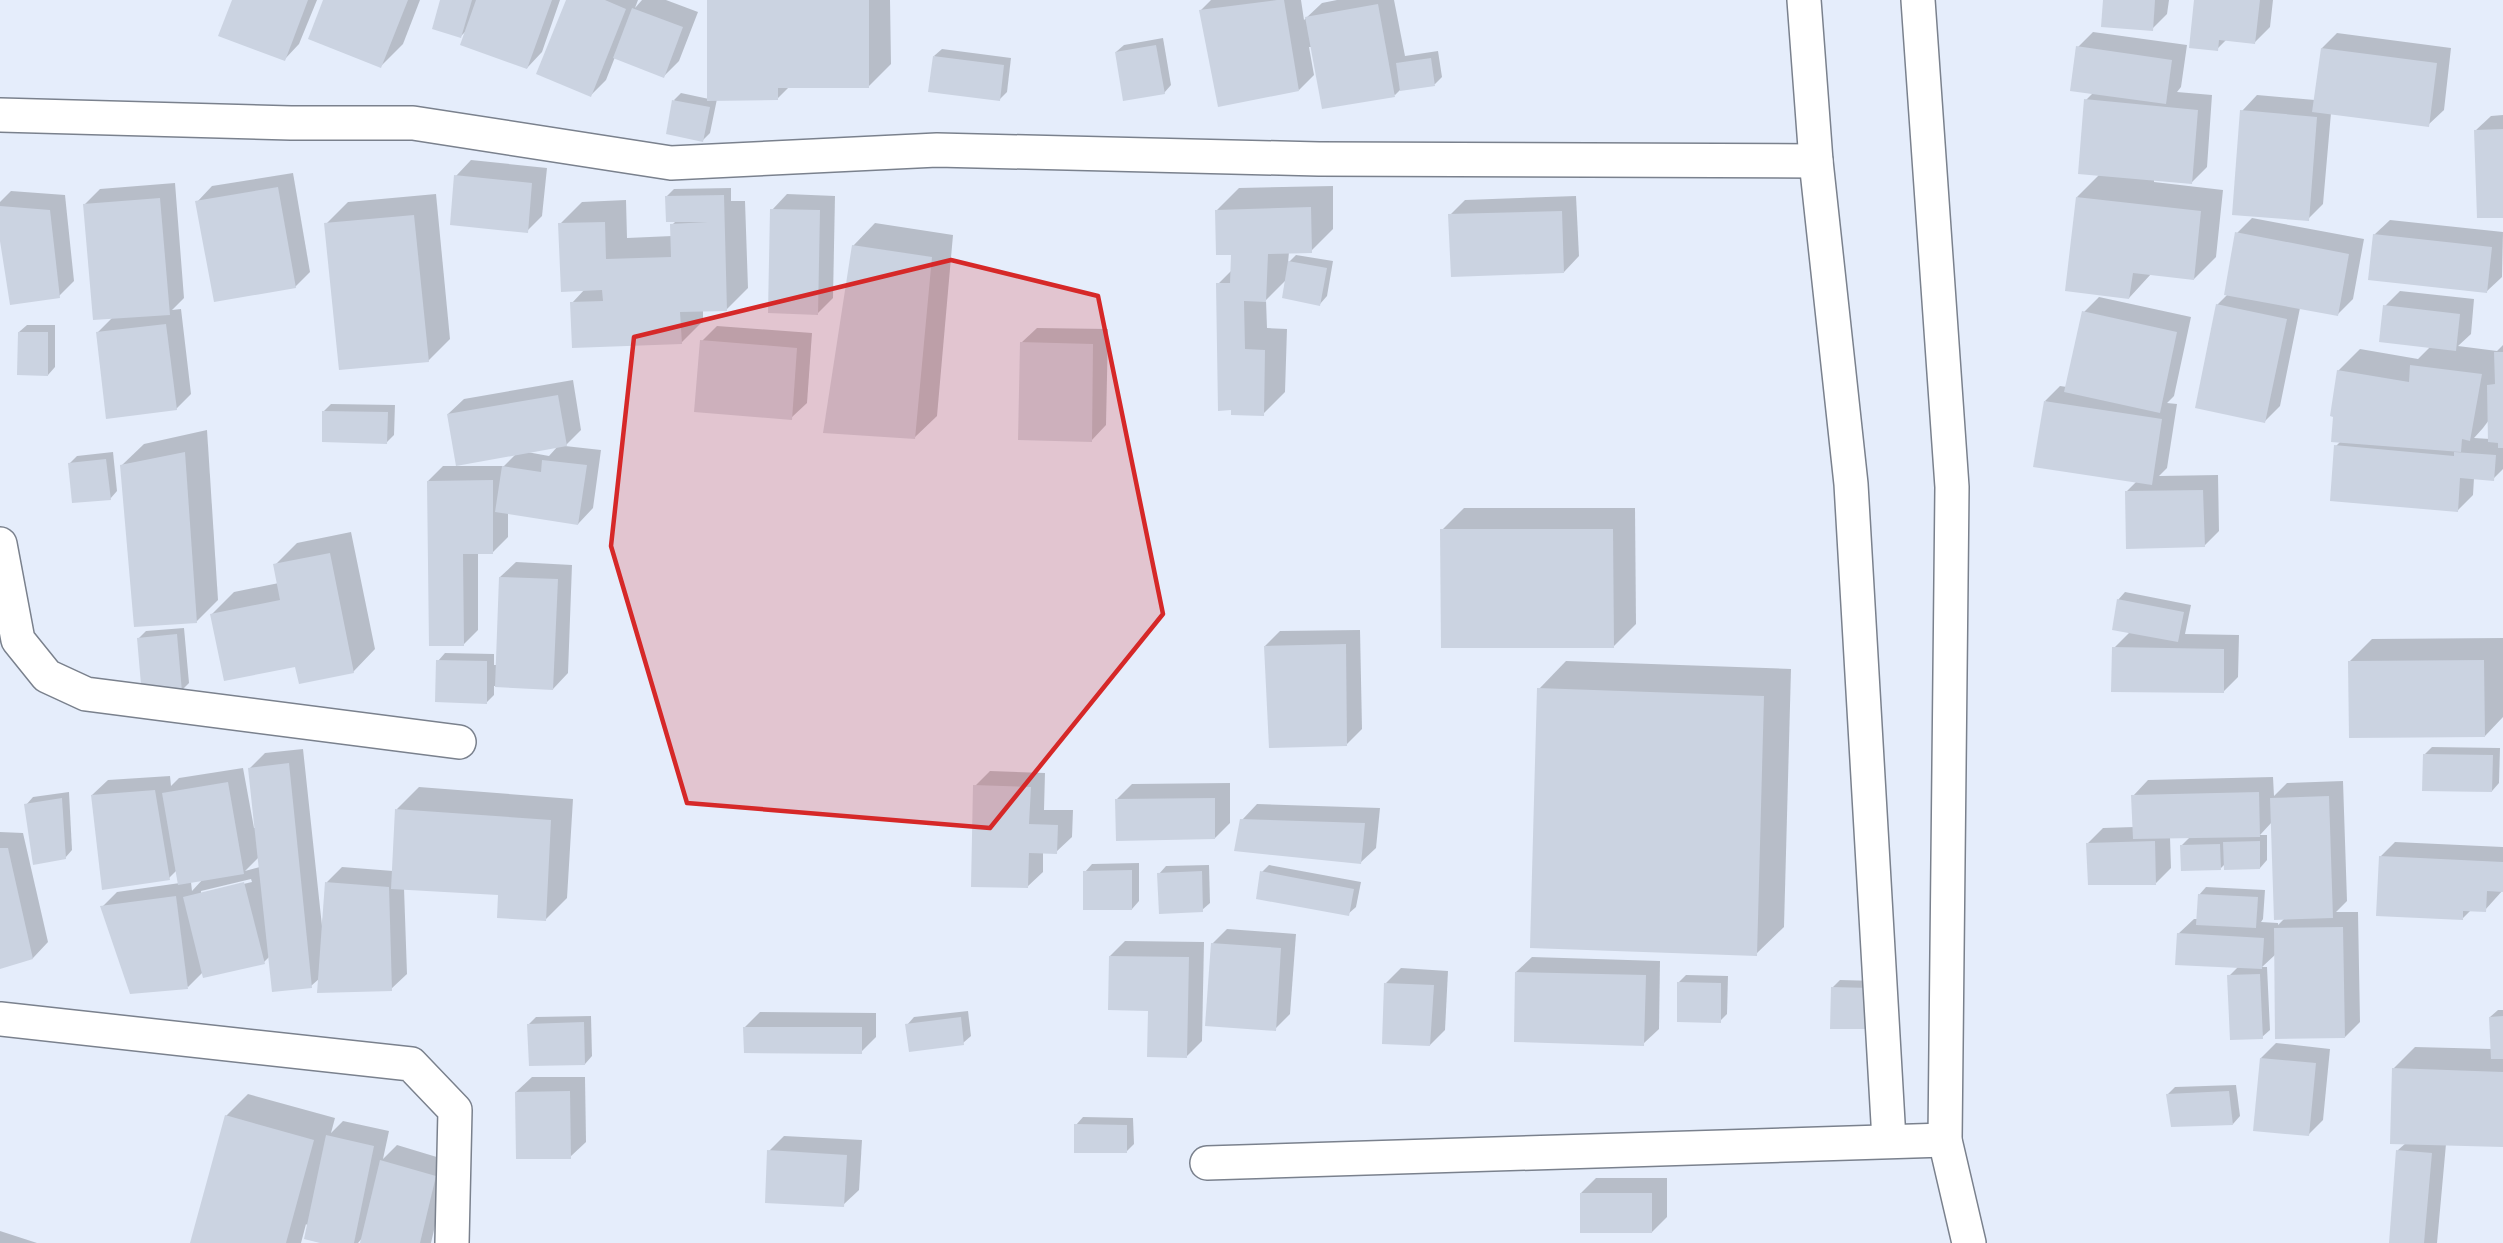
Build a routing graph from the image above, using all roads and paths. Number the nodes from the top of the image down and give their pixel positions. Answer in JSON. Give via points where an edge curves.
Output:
{"nodes":[{"id":1,"x":1804,"y":0,"type":"edge"},
{"id":2,"x":1918,"y":0,"type":"edge"},
{"id":3,"x":0,"y":115,"type":"edge"},
{"id":4,"x":1816,"y":161,"type":"junction"},
{"id":5,"x":0,"y":544,"type":"edge"},
{"id":6,"x":459,"y":742,"type":"dead end"},
{"id":7,"x":0,"y":1019,"type":"edge"},
{"id":8,"x":1889,"y":1140,"type":"junction"},
{"id":9,"x":1945,"y":1140,"type":"junction"},
{"id":10,"x":1207,"y":1162,"type":"dead end"},
{"id":11,"x":452,"y":1243,"type":"edge"},
{"id":12,"x":1970,"y":1243,"type":"edge"}],
"edges":[{"from":1,"to":4,"type":"street"},
{"from":2,"to":9,"type":"street","via":[[1952,487]]},
{"from":3,"to":4,"type":"street","via":[[413,123],[670,163],[937,150],[1318,159]]},
{"from":4,"to":8,"type":"street","via":[[1851,484]]},
{"from":5,"to":6,"type":"street","via":[[18,640],[47,676],[86,694]]},
{"from":7,"to":11,"type":"street","via":[[411,1064],[455,1110]]},
{"from":8,"to":9,"type":"street"},
{"from":8,"to":10,"type":"street"},
{"from":9,"to":12,"type":"street"}]}
